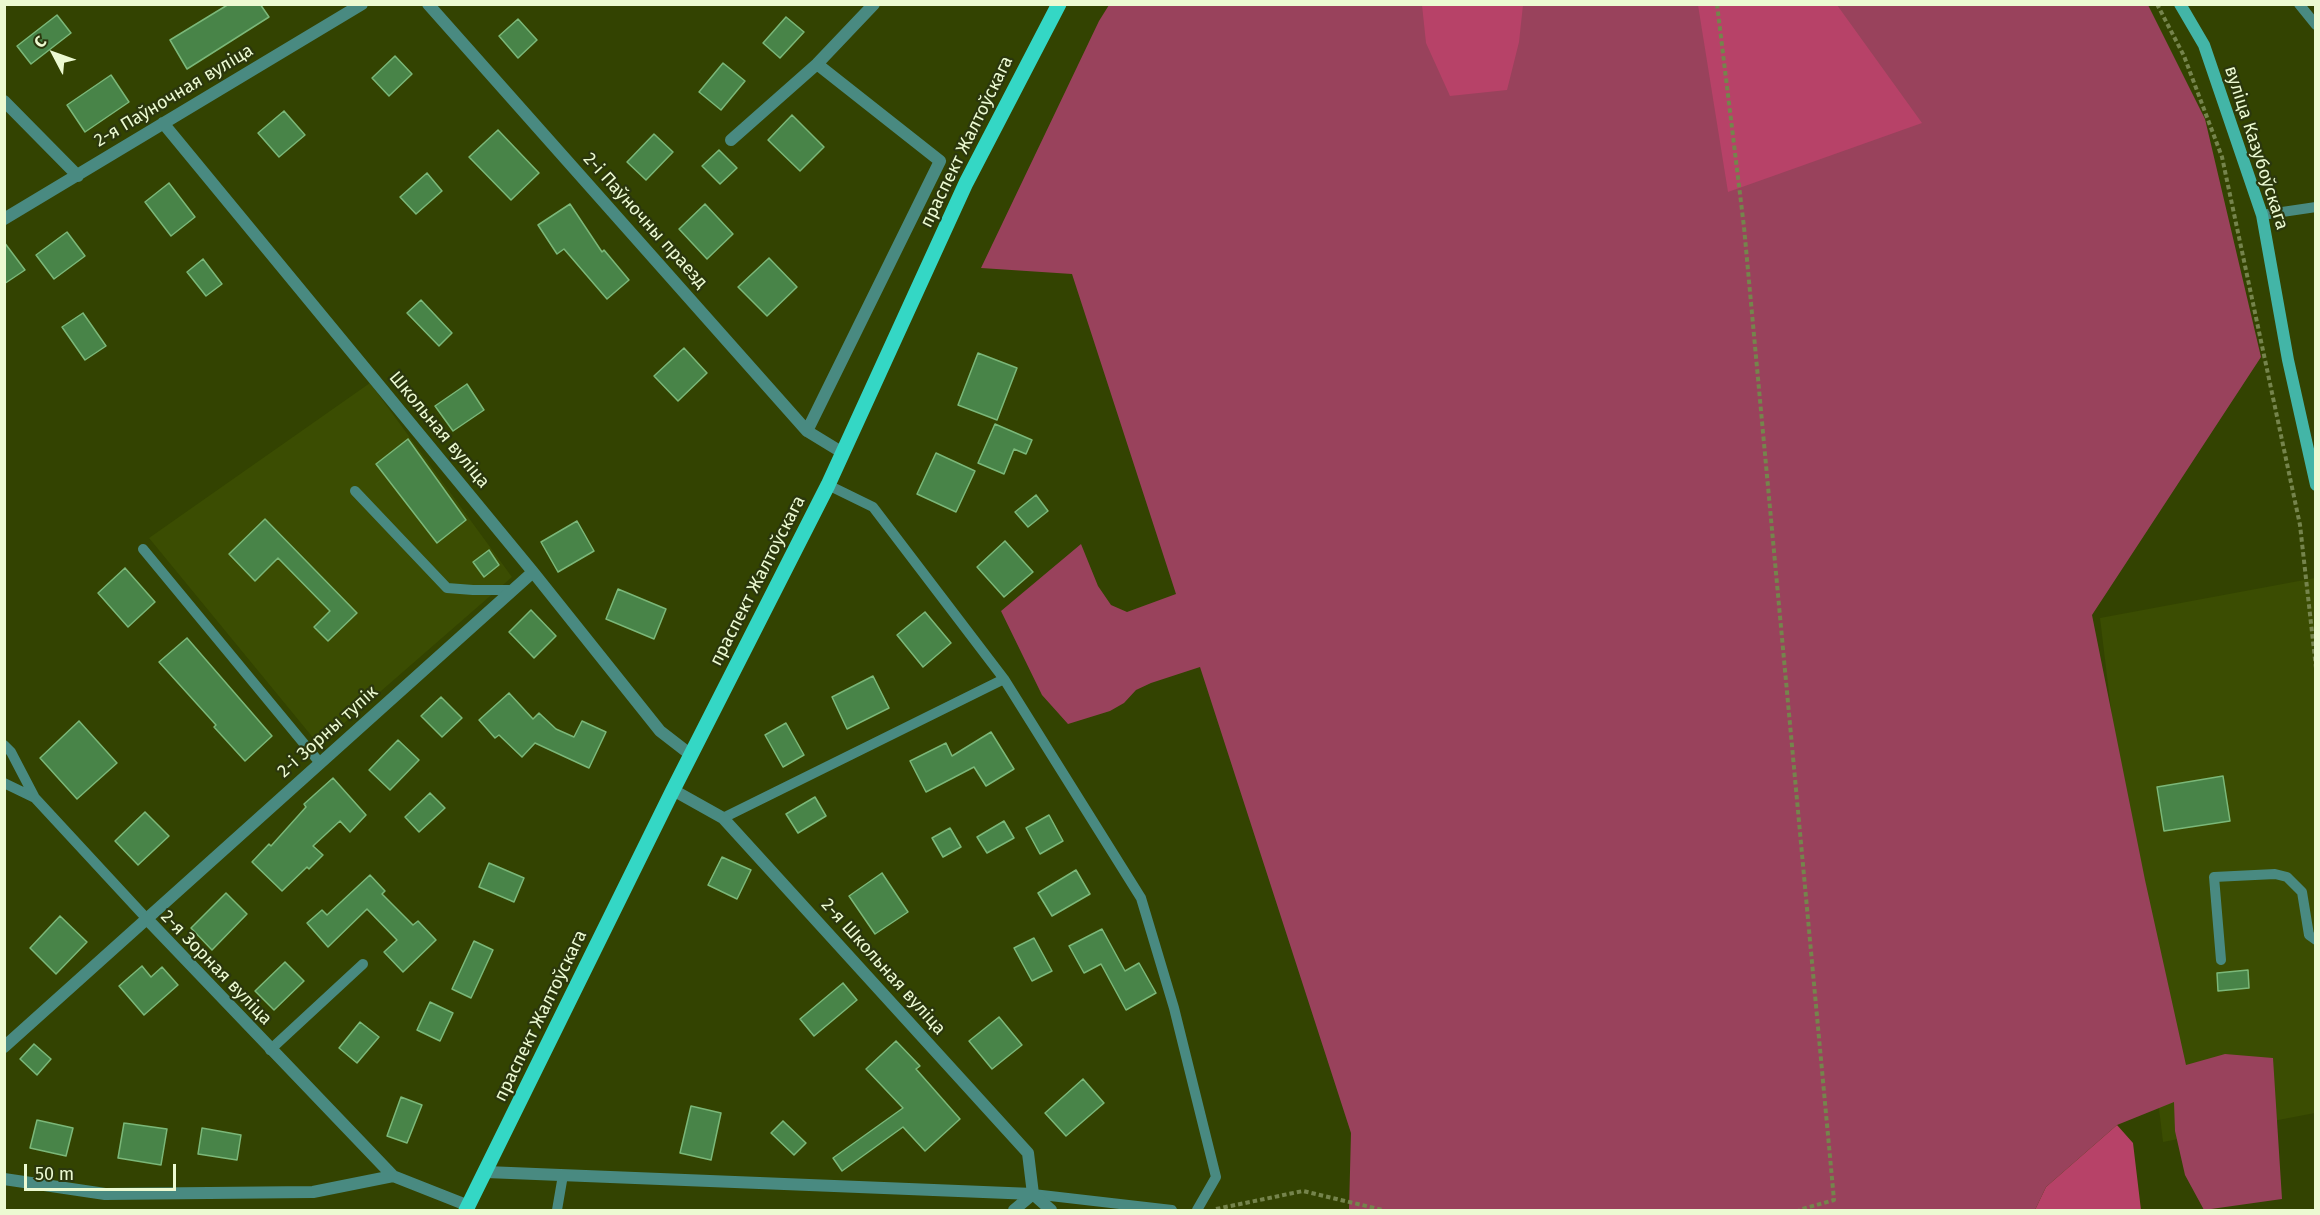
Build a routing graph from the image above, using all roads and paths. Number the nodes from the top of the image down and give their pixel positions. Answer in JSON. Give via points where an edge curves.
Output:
{"nodes":[{"id":1,"x":362,"y":4,"type":"edge"},
{"id":2,"x":428,"y":4,"type":"edge"},
{"id":3,"x":874,"y":4,"type":"edge"},
{"id":4,"x":1059,"y":4,"type":"edge"},
{"id":5,"x":1717,"y":4,"type":"edge"},
{"id":6,"x":2157,"y":4,"type":"edge"},
{"id":7,"x":2180,"y":4,"type":"edge"},
{"id":8,"x":2299,"y":4,"type":"edge"},
{"id":9,"x":2316,"y":25,"type":"edge"},
{"id":10,"x":817,"y":64,"type":"junction"},
{"id":11,"x":4,"y":100,"type":"edge"},
{"id":12,"x":163,"y":123,"type":"junction"},
{"id":13,"x":731,"y":140,"type":"dead end"},
{"id":14,"x":78,"y":176,"type":"junction"},
{"id":15,"x":2316,"y":207,"type":"edge"},
{"id":16,"x":2262,"y":215,"type":"junction"},
{"id":17,"x":4,"y":219,"type":"edge"},
{"id":18,"x":807,"y":431,"type":"junction"},
{"id":19,"x":843,"y":453,"type":"junction"},
{"id":20,"x":828,"y":485,"type":"junction"},
{"id":21,"x":2316,"y":485,"type":"edge"},
{"id":22,"x":355,"y":490,"type":"dead end"},
{"id":23,"x":143,"y":549,"type":"dead end"},
{"id":24,"x":533,"y":572,"type":"junction"},
{"id":25,"x":513,"y":590,"type":"junction"},
{"id":26,"x":2316,"y":669,"type":"edge"},
{"id":27,"x":1004,"y":679,"type":"junction"},
{"id":28,"x":4,"y":745,"type":"edge"},
{"id":29,"x":692,"y":755,"type":"junction"},
{"id":30,"x":320,"y":763,"type":"junction"},
{"id":31,"x":4,"y":783,"type":"edge"},
{"id":32,"x":673,"y":790,"type":"junction"},
{"id":33,"x":35,"y":798,"type":"junction"},
{"id":34,"x":723,"y":818,"type":"junction"},
{"id":35,"x":147,"y":919,"type":"junction"},
{"id":36,"x":2316,"y":939,"type":"edge"},
{"id":37,"x":2221,"y":960,"type":"dead end"},
{"id":38,"x":363,"y":964,"type":"dead end"},
{"id":39,"x":4,"y":1047,"type":"edge"},
{"id":40,"x":270,"y":1050,"type":"junction"},
{"id":41,"x":486,"y":1172,"type":"junction"},
{"id":42,"x":563,"y":1175,"type":"junction"},
{"id":43,"x":393,"y":1176,"type":"junction"},
{"id":44,"x":4,"y":1179,"type":"edge"},
{"id":45,"x":1033,"y":1194,"type":"junction"},
{"id":46,"x":468,"y":1208,"type":"edge"},
{"id":47,"x":557,"y":1210,"type":"edge"},
{"id":48,"x":1014,"y":1210,"type":"edge"},
{"id":49,"x":1051,"y":1210,"type":"edge"},
{"id":50,"x":1172,"y":1210,"type":"edge"},
{"id":51,"x":1197,"y":1210,"type":"edge"},
{"id":52,"x":1209,"y":1210,"type":"edge"},
{"id":53,"x":1383,"y":1210,"type":"edge"},
{"id":54,"x":1799,"y":1210,"type":"edge"}],
"edges":[{"from":1,"to":12,"type":"street","name":"2-я Паўночная вуліца"},
{"from":2,"to":18,"type":"street","name":"2-і Паўночны праезд"},
{"from":3,"to":10,"type":"street"},
{"from":4,"to":19,"type":"main road","name":"праспект Жалтоўскага","via":[[966,183]]},
{"from":5,"to":54,"type":"path","via":[[1744,227],[1834,1200]]},
{"from":6,"to":26,"type":"path","via":[[2184,56],[2222,158],[2300,525]]},
{"from":7,"to":16,"type":"street","name":"вуліца Казубоўскага","via":[[2204,45]]},
{"from":8,"to":9,"type":"lane"},
{"from":10,"to":13,"type":"street"},
{"from":10,"to":18,"type":"street","via":[[940,161]]},
{"from":11,"to":14,"type":"street"},
{"from":12,"to":14,"type":"street","name":"2-я Паўночная вуліца"},
{"from":12,"to":24,"type":"street","name":"Школьная вуліца"},
{"from":14,"to":17,"type":"street","name":"2-я Паўночная вуліца"},
{"from":15,"to":16,"type":"lane"},
{"from":16,"to":21,"type":"street","name":"вуліца Казубоўскага"},
{"from":18,"to":19,"type":"street","name":"2-і Паўночны праезд"},
{"from":19,"to":20,"type":"main road","name":"праспект Жалтоўскага"},
{"from":20,"to":27,"type":"lane","via":[[873,507]]},
{"from":20,"to":29,"type":"main road","name":"праспект Жалтоўскага"},
{"from":22,"to":25,"type":"lane","via":[[447,588]]},
{"from":23,"to":30,"type":"lane"},
{"from":24,"to":25,"type":"street","name":"2-і Зорны тупік"},
{"from":24,"to":29,"type":"street","name":"Школьная вуліца","via":[[660,731]]},
{"from":25,"to":30,"type":"street","name":"2-і Зорны тупік"},
{"from":27,"to":34,"type":"lane"},
{"from":27,"to":51,"type":"lane","via":[[1141,898],[1174,1008],[1216,1177]]},
{"from":28,"to":33,"type":"lane"},
{"from":29,"to":32,"type":"main road","name":"праспект Жалтоўскага"},
{"from":30,"to":35,"type":"street","name":"2-і Зорны тупік"},
{"from":31,"to":33,"type":"lane"},
{"from":32,"to":34,"type":"street","name":"2-я Школьная вуліца"},
{"from":32,"to":41,"type":"main road","name":"праспект Жалтоўскага"},
{"from":33,"to":35,"type":"lane"},
{"from":34,"to":45,"type":"street","name":"2-я Школьная вуліца","via":[[1028,1153]]},
{"from":35,"to":39,"type":"street","name":"2-я Зорная вуліца"},
{"from":35,"to":40,"type":"street","name":"2-я Зорная вуліца"},
{"from":36,"to":37,"type":"lane","via":[[2309,935],[2302,892],[2287,877],[2275,874],[2214,878]]},
{"from":38,"to":40,"type":"lane"},
{"from":40,"to":43,"type":"street","name":"2-я Зорная вуліца"},
{"from":41,"to":42,"type":"street"},
{"from":41,"to":46,"type":"main road","name":"праспект Жалтоўскага"},
{"from":42,"to":45,"type":"street"},
{"from":42,"to":47,"type":"lane"},
{"from":43,"to":44,"type":"street","via":[[313,1192],[116,1194]]},
{"from":43,"to":46,"type":"street","name":"2-я Зорная вуліца"},
{"from":45,"to":48,"type":"street"},
{"from":45,"to":49,"type":"street"},
{"from":45,"to":50,"type":"lane"},
{"from":52,"to":53,"type":"path","via":[[1303,1191]]}]}
